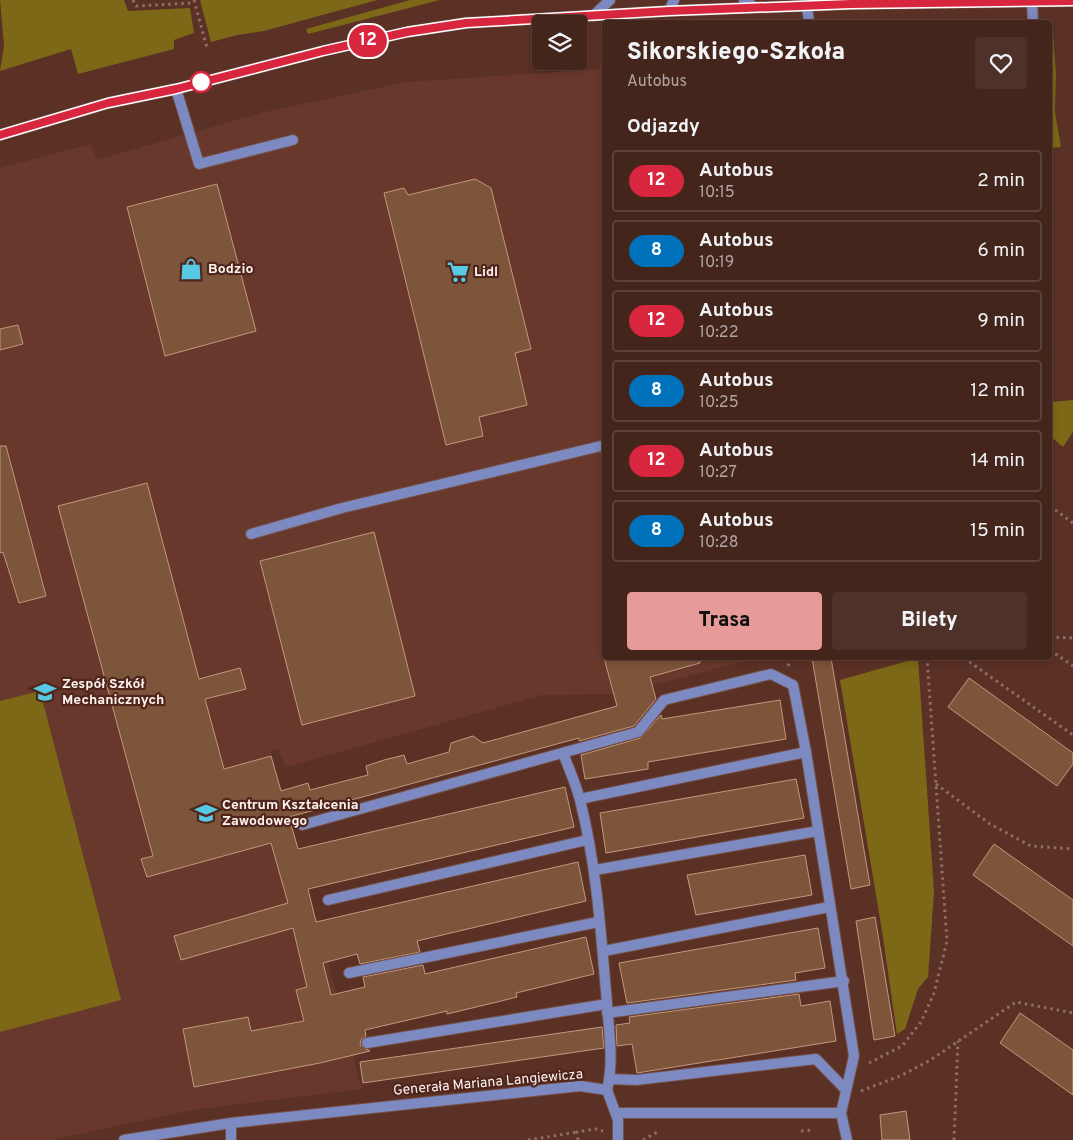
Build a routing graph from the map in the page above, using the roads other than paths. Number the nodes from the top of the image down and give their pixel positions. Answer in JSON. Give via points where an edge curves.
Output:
{"nodes":[{"id":1,"x":610,"y":0,"type":"edge"},
{"id":2,"x":666,"y":0,"type":"edge"},
{"id":3,"x":674,"y":0,"type":"edge"},
{"id":4,"x":744,"y":0,"type":"edge"},
{"id":5,"x":1073,"y":0,"type":"edge"},
{"id":6,"x":1032,"y":2,"type":"junction"},
{"id":7,"x":807,"y":6,"type":"junction"},
{"id":8,"x":756,"y":8,"type":"junction"},
{"id":9,"x":669,"y":11,"type":"junction"},
{"id":10,"x":593,"y":16,"type":"junction"},
{"id":11,"x":624,"y":18,"type":"edge"},
{"id":12,"x":809,"y":20,"type":"edge"},
{"id":13,"x":1033,"y":20,"type":"edge"},
{"id":14,"x":176,"y":89,"type":"junction"},
{"id":15,"x":0,"y":135,"type":"edge"},
{"id":16,"x":293,"y":140,"type":"dead end"},
{"id":17,"x":602,"y":446,"type":"edge"},
{"id":18,"x":251,"y":534,"type":"dead end"},
{"id":19,"x":806,"y":752,"type":"junction"},
{"id":20,"x":563,"y":753,"type":"junction"},
{"id":21,"x":580,"y":799,"type":"junction"},
{"id":22,"x":302,"y":825,"type":"dead end"},
{"id":23,"x":818,"y":831,"type":"junction"},
{"id":24,"x":587,"y":840,"type":"junction"},
{"id":25,"x":595,"y":870,"type":"junction"},
{"id":26,"x":328,"y":900,"type":"dead end"},
{"id":27,"x":829,"y":907,"type":"junction"},
{"id":28,"x":598,"y":922,"type":"junction"},
{"id":29,"x":604,"y":951,"type":"junction"},
{"id":30,"x":349,"y":973,"type":"dead end"},
{"id":31,"x":844,"y":981,"type":"junction"},
{"id":32,"x":607,"y":1008,"type":"junction"},
{"id":33,"x":368,"y":1043,"type":"dead end"},
{"id":34,"x":609,"y":1079,"type":"junction"},
{"id":35,"x":607,"y":1090,"type":"junction"},
{"id":36,"x":845,"y":1094,"type":"junction"},
{"id":37,"x":841,"y":1112,"type":"junction"},
{"id":38,"x":616,"y":1113,"type":"junction"},
{"id":39,"x":231,"y":1123,"type":"junction"},
{"id":40,"x":124,"y":1140,"type":"edge"},
{"id":41,"x":231,"y":1140,"type":"edge"},
{"id":42,"x":618,"y":1140,"type":"edge"},
{"id":43,"x":847,"y":1140,"type":"edge"}],
"edges":[{"from":1,"to":10,"type":"street"},
{"from":2,"to":9,"type":"street"},
{"from":3,"to":9,"type":"street"},
{"from":4,"to":8,"type":"street"},
{"from":5,"to":6,"type":"street"},
{"from":6,"to":7,"type":"street"},
{"from":6,"to":13,"type":"street"},
{"from":7,"to":8,"type":"street"},
{"from":7,"to":12,"type":"street"},
{"from":8,"to":9,"type":"street"},
{"from":9,"to":11,"type":"street"},
{"from":10,"to":11,"type":"street"},
{"from":10,"to":14,"type":"street","via":[[508,19],[407,32]]},
{"from":14,"to":15,"type":"street","via":[[108,103]]},
{"from":14,"to":16,"type":"street","via":[[200,164]]},
{"from":17,"to":18,"type":"street","via":[[342,508]]},
{"from":19,"to":20,"type":"street","via":[[793,685],[771,674],[664,700],[638,732]]},
{"from":19,"to":21,"type":"street"},
{"from":19,"to":23,"type":"street"},
{"from":20,"to":21,"type":"street"},
{"from":20,"to":22,"type":"street"},
{"from":21,"to":24,"type":"street"},
{"from":23,"to":25,"type":"street"},
{"from":23,"to":27,"type":"street"},
{"from":24,"to":25,"type":"street"},
{"from":24,"to":26,"type":"street"},
{"from":25,"to":28,"type":"street"},
{"from":27,"to":29,"type":"street"},
{"from":27,"to":31,"type":"street"},
{"from":28,"to":29,"type":"street"},
{"from":28,"to":30,"type":"street"},
{"from":29,"to":32,"type":"street"},
{"from":31,"to":32,"type":"street"},
{"from":31,"to":36,"type":"street","via":[[854,1056]]},
{"from":32,"to":33,"type":"street"},
{"from":32,"to":34,"type":"street"},
{"from":34,"to":35,"type":"street"},
{"from":34,"to":36,"type":"street","via":[[636,1080],[816,1059]]},
{"from":35,"to":38,"type":"street"},
{"from":35,"to":39,"type":"street","name":"Generała Mariana Langiewicza","via":[[580,1086]]},
{"from":36,"to":37,"type":"street"},
{"from":37,"to":38,"type":"street"},
{"from":37,"to":43,"type":"street"},
{"from":38,"to":42,"type":"street"},
{"from":39,"to":40,"type":"street","name":"Generała Mariana Langiewicza"},
{"from":39,"to":41,"type":"street"}]}
